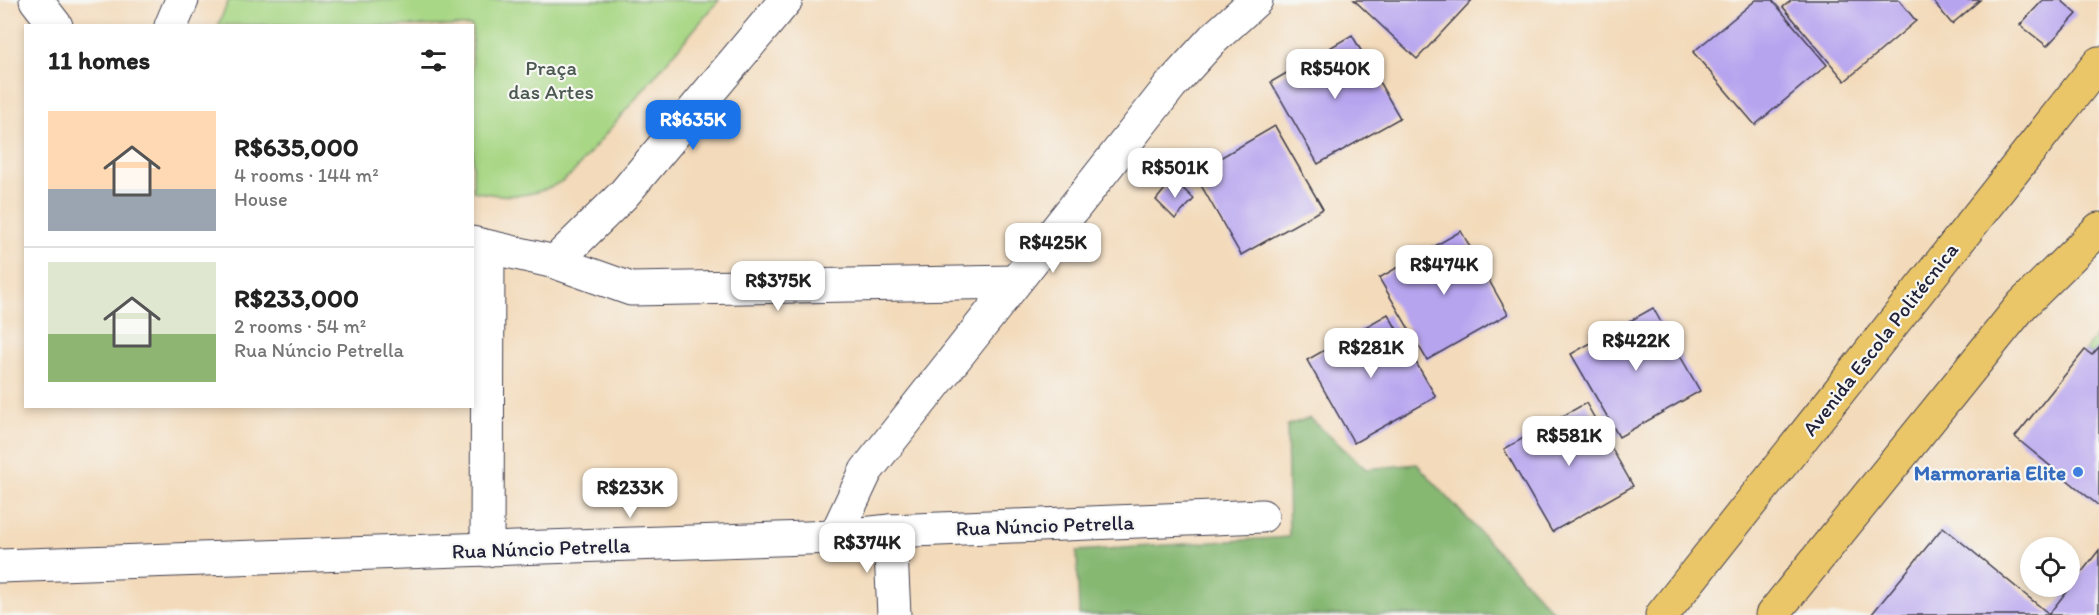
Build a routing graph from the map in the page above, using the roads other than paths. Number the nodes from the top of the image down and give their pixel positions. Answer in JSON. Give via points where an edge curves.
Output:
{"nodes":[{"id":1,"x":36,"y":0,"type":"edge"},
{"id":2,"x":182,"y":0,"type":"edge"},
{"id":3,"x":786,"y":0,"type":"edge"},
{"id":4,"x":1256,"y":0,"type":"edge"},
{"id":5,"x":54,"y":24,"type":"edge"},
{"id":6,"x":172,"y":24,"type":"edge"},
{"id":7,"x":2099,"y":63,"type":"edge"},
{"id":8,"x":2099,"y":230,"type":"edge"},
{"id":9,"x":480,"y":245,"type":"edge"},
{"id":10,"x":555,"y":262,"type":"junction"},
{"id":11,"x":1014,"y":282,"type":"junction"},
{"id":12,"x":1262,"y":516,"type":"dead end"},
{"id":13,"x":890,"y":531,"type":"junction"},
{"id":14,"x":835,"y":537,"type":"junction"},
{"id":15,"x":487,"y":550,"type":"junction"},
{"id":16,"x":0,"y":566,"type":"edge"},
{"id":17,"x":894,"y":615,"type":"edge"},
{"id":18,"x":1662,"y":615,"type":"edge"},
{"id":19,"x":1772,"y":615,"type":"edge"}],
"edges":[{"from":1,"to":5,"type":"street"},
{"from":2,"to":6,"type":"street"},
{"from":3,"to":10,"type":"street","via":[[623,195]]},
{"from":4,"to":11,"type":"street","via":[[1171,85]]},
{"from":7,"to":18,"type":"highway","name":"Avenida Escola Politécnica"},
{"from":8,"to":19,"type":"highway","via":[[2022,305]]},
{"from":9,"to":10,"type":"street"},
{"from":9,"to":15,"type":"street"},
{"from":10,"to":11,"type":"street","via":[[631,289]]},
{"from":11,"to":14,"type":"street","via":[[866,471]]},
{"from":12,"to":13,"type":"street","name":"Rua Núncio Petrella"},
{"from":13,"to":14,"type":"street","name":"Rua Núncio Petrella"},
{"from":13,"to":17,"type":"street"},
{"from":14,"to":15,"type":"street","name":"Rua Núncio Petrella"},
{"from":15,"to":16,"type":"street","name":"Rua Núncio Petrella"}]}
